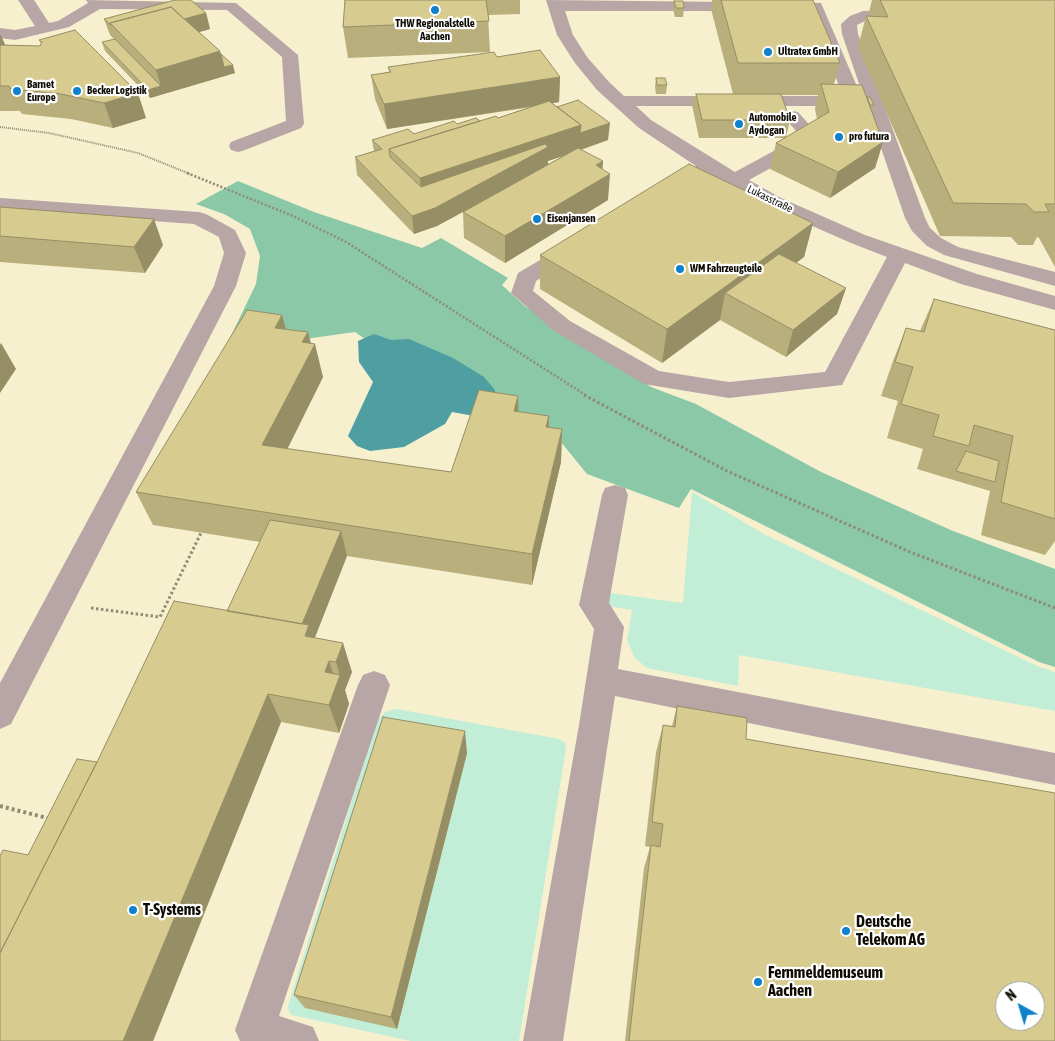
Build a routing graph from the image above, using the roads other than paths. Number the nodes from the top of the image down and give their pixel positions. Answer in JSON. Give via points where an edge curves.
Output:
{"nodes":[{"id":1,"x":26,"y":0,"type":"edge"},
{"id":2,"x":95,"y":2,"type":"edge"},
{"id":3,"x":555,"y":3,"type":"edge"},
{"id":4,"x":921,"y":15,"type":"edge"},
{"id":5,"x":45,"y":29,"type":"junction"},
{"id":6,"x":0,"y":33,"type":"edge"},
{"id":7,"x":618,"y":101,"type":"junction"},
{"id":8,"x":792,"y":116,"type":"dead end"},
{"id":9,"x":238,"y":146,"type":"dead end"},
{"id":10,"x":709,"y":166,"type":"junction"},
{"id":11,"x":733,"y":181,"type":"junction"},
{"id":12,"x":650,"y":202,"type":"edge"},
{"id":13,"x":0,"y":204,"type":"edge"},
{"id":14,"x":592,"y":237,"type":"edge"},
{"id":15,"x":900,"y":255,"type":"junction"},
{"id":16,"x":1055,"y":279,"type":"edge"},
{"id":17,"x":1055,"y":303,"type":"edge"},
{"id":18,"x":615,"y":495,"type":"dead end"},
{"id":19,"x":602,"y":680,"type":"junction"},
{"id":20,"x":374,"y":685,"type":"dead end"},
{"id":21,"x":0,"y":714,"type":"edge"},
{"id":22,"x":1055,"y":769,"type":"edge"},
{"id":23,"x":300,"y":1041,"type":"edge"},
{"id":24,"x":543,"y":1041,"type":"edge"}],
"edges":[{"from":1,"to":5,"type":"street"},
{"from":2,"to":5,"type":"street","via":[[64,24]]},
{"from":2,"to":9,"type":"street","via":[[231,6],[290,55],[295,124]]},
{"from":3,"to":7,"type":"street","name":"Lukasstraße","via":[[565,35],[581,60]]},
{"from":3,"to":7,"type":"street","via":[[816,6],[850,91],[845,98],[823,101]]},
{"from":4,"to":16,"type":"street","via":[[863,16],[849,24],[915,218],[922,231],[951,251]]},
{"from":5,"to":6,"type":"street","via":[[15,35]]},
{"from":7,"to":10,"type":"street","name":"Lukasstraße","via":[[645,124]]},
{"from":8,"to":11,"type":"street","via":[[805,130],[800,144]]},
{"from":10,"to":11,"type":"street","name":"Lukasstraße"},
{"from":10,"to":12,"type":"street"},
{"from":11,"to":15,"type":"street","name":"Lukasstraße","via":[[820,223]]},
{"from":13,"to":21,"type":"street","via":[[200,218],[228,234],[235,253],[225,286]]},
{"from":14,"to":15,"type":"street","via":[[526,278],[522,293],[562,326],[653,378],[729,390],[833,379]]},
{"from":15,"to":17,"type":"street","name":"Lukasstraße","via":[[969,279]]},
{"from":18,"to":19,"type":"street","via":[[594,606],[609,627]]},
{"from":19,"to":22,"type":"street"},
{"from":19,"to":24,"type":"street"},
{"from":20,"to":23,"type":"street","via":[[255,1030]]}]}
